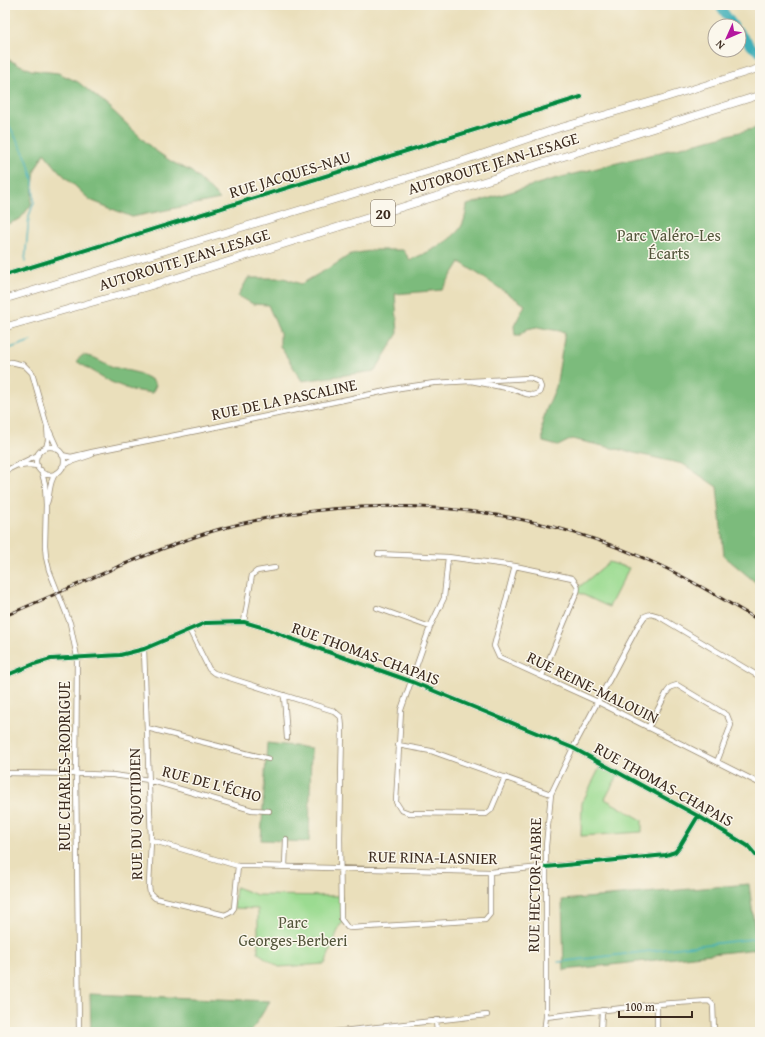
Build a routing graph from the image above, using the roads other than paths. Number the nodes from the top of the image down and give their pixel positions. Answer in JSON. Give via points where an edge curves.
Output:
{"nodes":[{"id":1,"x":760,"y":68,"type":"edge"},
{"id":2,"x":760,"y":95,"type":"edge"},
{"id":3,"x":581,"y":97,"type":"dead end"},
{"id":4,"x":5,"y":275,"type":"edge"},
{"id":5,"x":5,"y":299,"type":"edge"},
{"id":6,"x":5,"y":327,"type":"edge"},
{"id":7,"x":5,"y":364,"type":"edge"},
{"id":8,"x":471,"y":381,"type":"junction"},
{"id":9,"x":47,"y":426,"type":"junction"},
{"id":10,"x":46,"y":448,"type":"junction"},
{"id":11,"x":58,"y":450,"type":"junction"},
{"id":12,"x":104,"y":450,"type":"junction"},
{"id":13,"x":38,"y":455,"type":"junction"},
{"id":14,"x":62,"y":455,"type":"junction"},
{"id":15,"x":14,"y":467,"type":"junction"},
{"id":16,"x":62,"y":467,"type":"junction"},
{"id":17,"x":39,"y":468,"type":"junction"},
{"id":18,"x":5,"y":470,"type":"edge"},
{"id":19,"x":56,"y":473,"type":"junction"},
{"id":20,"x":46,"y":505,"type":"junction"},
{"id":21,"x":378,"y":554,"type":"dead end"},
{"id":22,"x":448,"y":557,"type":"junction"},
{"id":23,"x":515,"y":566,"type":"junction"},
{"id":24,"x":275,"y":568,"type":"dead end"},
{"id":25,"x":377,"y":608,"type":"dead end"},
{"id":26,"x":244,"y":622,"type":"junction"},
{"id":27,"x":430,"y":627,"type":"junction"},
{"id":28,"x":189,"y":629,"type":"junction"},
{"id":29,"x":144,"y":649,"type":"junction"},
{"id":30,"x":77,"y":657,"type":"junction"},
{"id":31,"x":5,"y":676,"type":"edge"},
{"id":32,"x":542,"y":676,"type":"junction"},
{"id":33,"x":760,"y":677,"type":"edge"},
{"id":34,"x":410,"y":681,"type":"junction"},
{"id":35,"x":284,"y":695,"type":"junction"},
{"id":36,"x":598,"y":702,"type":"junction"},
{"id":37,"x":147,"y":728,"type":"junction"},
{"id":38,"x":648,"y":728,"type":"junction"},
{"id":39,"x":287,"y":738,"type":"dead end"},
{"id":40,"x":398,"y":745,"type":"junction"},
{"id":41,"x":573,"y":748,"type":"junction"},
{"id":42,"x":269,"y":759,"type":"dead end"},
{"id":43,"x":717,"y":762,"type":"junction"},
{"id":44,"x":5,"y":773,"type":"edge"},
{"id":45,"x":76,"y":773,"type":"junction"},
{"id":46,"x":505,"y":777,"type":"junction"},
{"id":47,"x":149,"y":780,"type":"junction"},
{"id":48,"x":760,"y":782,"type":"edge"},
{"id":49,"x":551,"y":794,"type":"junction"},
{"id":50,"x":269,"y":811,"type":"dead end"},
{"id":51,"x":698,"y":816,"type":"junction"},
{"id":52,"x":286,"y":839,"type":"dead end"},
{"id":53,"x":151,"y":840,"type":"junction"},
{"id":54,"x":760,"y":860,"type":"edge"},
{"id":55,"x":238,"y":866,"type":"junction"},
{"id":56,"x":285,"y":867,"type":"junction"},
{"id":57,"x":546,"y":867,"type":"junction"},
{"id":58,"x":341,"y":868,"type":"junction"},
{"id":59,"x":490,"y":872,"type":"junction"},
{"id":60,"x":657,"y":1004,"type":"junction"},
{"id":61,"x":602,"y":1010,"type":"junction"},
{"id":62,"x":487,"y":1015,"type":"dead end"},
{"id":63,"x":546,"y":1017,"type":"junction"},
{"id":64,"x":436,"y":1020,"type":"junction"},
{"id":65,"x":79,"y":1032,"type":"edge"},
{"id":66,"x":333,"y":1032,"type":"edge"},
{"id":67,"x":337,"y":1032,"type":"edge"},
{"id":68,"x":436,"y":1032,"type":"edge"},
{"id":69,"x":544,"y":1032,"type":"edge"},
{"id":70,"x":601,"y":1032,"type":"edge"},
{"id":71,"x":657,"y":1032,"type":"edge"},
{"id":72,"x":714,"y":1032,"type":"edge"}],
"edges":[{"from":1,"to":5,"type":"highway","name":"AUTOROUTE JEAN-LESAGE","number":"20"},
{"from":2,"to":6,"type":"highway","name":"AUTOROUTE JEAN-LESAGE","number":"20","via":[[158,283]]},
{"from":3,"to":4,"type":"street","name":"RUE JACQUES-NAU"},
{"from":7,"to":9,"type":"street","via":[[11,362],[24,365],[32,373]]},
{"from":8,"to":8,"type":"street","name":"RUE DE LA PASCALINE","via":[[533,395],[539,393],[542,387],[539,382],[530,378]]},
{"from":8,"to":12,"type":"street","name":"RUE DE LA PASCALINE","via":[[400,388]]},
{"from":9,"to":10,"type":"street"},
{"from":9,"to":11,"type":"street"},
{"from":10,"to":11,"type":"street","via":[[53,447]]},
{"from":10,"to":13,"type":"street"},
{"from":11,"to":14,"type":"street"},
{"from":12,"to":14,"type":"street","name":"RUE DE LA PASCALINE","via":[[71,457]]},
{"from":12,"to":16,"type":"street","name":"RUE DE LA PASCALINE"},
{"from":13,"to":15,"type":"street"},
{"from":13,"to":17,"type":"street","via":[[36,461]]},
{"from":14,"to":16,"type":"street"},
{"from":15,"to":17,"type":"street","via":[[28,465]]},
{"from":15,"to":18,"type":"street"},
{"from":16,"to":19,"type":"street"},
{"from":17,"to":19,"type":"street","via":[[48,474]]},
{"from":17,"to":20,"type":"street","name":"RUE CHARLES-RODRIGUE"},
{"from":19,"to":20,"type":"street","name":"RUE CHARLES-RODRIGUE","via":[[51,479]]},
{"from":20,"to":30,"type":"street","name":"RUE CHARLES-RODRIGUE","via":[[46,556],[70,623]]},
{"from":21,"to":22,"type":"street"},
{"from":22,"to":23,"type":"street"},
{"from":22,"to":27,"type":"street","via":[[444,598]]},
{"from":23,"to":32,"type":"street","name":"RUE REINE-MALOUIN","via":[[494,646],[499,657]]},
{"from":23,"to":32,"type":"street","via":[[572,578],[577,583],[578,588]]},
{"from":24,"to":26,"type":"street","via":[[257,571],[252,575]]},
{"from":25,"to":27,"type":"street"},
{"from":26,"to":28,"type":"street","name":"RUE THOMAS-CHAPAIS","via":[[205,623]]},
{"from":26,"to":34,"type":"street","name":"RUE THOMAS-CHAPAIS"},
{"from":27,"to":34,"type":"street"},
{"from":28,"to":29,"type":"street","name":"RUE THOMAS-CHAPAIS"},
{"from":28,"to":35,"type":"street","via":[[209,669],[214,673]]},
{"from":29,"to":30,"type":"street","name":"RUE THOMAS-CHAPAIS","via":[[120,655]]},
{"from":29,"to":37,"type":"street","name":"RUE DU QUOTIDIEN"},
{"from":30,"to":31,"type":"street","name":"RUE THOMAS-CHAPAIS","via":[[51,659]]},
{"from":30,"to":45,"type":"street","name":"RUE CHARLES-RODRIGUE"},
{"from":32,"to":36,"type":"street","name":"RUE REINE-MALOUIN"},
{"from":33,"to":36,"type":"street","name":"RUE HECTOR-FABRE","via":[[651,614],[645,616],[638,626]]},
{"from":34,"to":40,"type":"street","via":[[401,710]]},
{"from":34,"to":41,"type":"street","name":"RUE THOMAS-CHAPAIS"},
{"from":35,"to":39,"type":"street"},
{"from":35,"to":58,"type":"street","via":[[334,711],[342,717]]},
{"from":36,"to":38,"type":"street","name":"RUE REINE-MALOUIN"},
{"from":36,"to":41,"type":"street","name":"RUE HECTOR-FABRE"},
{"from":37,"to":42,"type":"street"},
{"from":37,"to":47,"type":"street","name":"RUE DU QUOTIDIEN"},
{"from":38,"to":43,"type":"street","name":"RUE REINE-MALOUIN"},
{"from":38,"to":43,"type":"street","via":[[667,692],[677,685],[727,715],[731,725]]},
{"from":40,"to":46,"type":"street","via":[[431,751]]},
{"from":40,"to":46,"type":"street","via":[[396,802],[401,810],[408,813],[486,814],[491,810]]},
{"from":41,"to":49,"type":"street","name":"RUE HECTOR-FABRE"},
{"from":41,"to":51,"type":"street","name":"RUE THOMAS-CHAPAIS"},
{"from":43,"to":48,"type":"street","name":"RUE REINE-MALOUIN"},
{"from":44,"to":45,"type":"street","name":"RUE DE L'ÉCHO"},
{"from":45,"to":47,"type":"street","name":"RUE DE L'ÉCHO"},
{"from":45,"to":65,"type":"street","name":"RUE CHARLES-RODRIGUE"},
{"from":46,"to":49,"type":"street"},
{"from":47,"to":50,"type":"street","name":"RUE DE L'ÉCHO","via":[[252,810]]},
{"from":47,"to":53,"type":"street","name":"RUE DU QUOTIDIEN"},
{"from":49,"to":57,"type":"street","name":"RUE HECTOR-FABRE"},
{"from":51,"to":54,"type":"street","name":"RUE THOMAS-CHAPAIS","via":[[748,846]]},
{"from":51,"to":57,"type":"street","name":"RUE RINA-LASNIER","via":[[675,852]]},
{"from":52,"to":56,"type":"street"},
{"from":53,"to":55,"type":"street","name":"RUE RINA-LASNIER"},
{"from":53,"to":55,"type":"street","name":"RUE DU QUOTIDIEN","via":[[148,886],[155,898],[225,916],[234,908]]},
{"from":55,"to":56,"type":"street","name":"RUE RINA-LASNIER"},
{"from":56,"to":58,"type":"street","name":"RUE RINA-LASNIER"},
{"from":57,"to":59,"type":"street","name":"RUE RINA-LASNIER"},
{"from":57,"to":63,"type":"street","name":"RUE HECTOR-FABRE"},
{"from":58,"to":59,"type":"street","name":"RUE RINA-LASNIER"},
{"from":58,"to":59,"type":"street","via":[[341,919],[350,928],[485,920],[490,914]]},
{"from":60,"to":61,"type":"street"},
{"from":60,"to":71,"type":"street"},
{"from":60,"to":72,"type":"street","via":[[709,1001],[713,1005]]},
{"from":61,"to":63,"type":"street"},
{"from":61,"to":70,"type":"street"},
{"from":62,"to":64,"type":"street"},
{"from":63,"to":69,"type":"street","name":"RUE HECTOR-FABRE"},
{"from":64,"to":67,"type":"street"},
{"from":64,"to":68,"type":"street"},
{"from":66,"to":67,"type":"street"}]}
